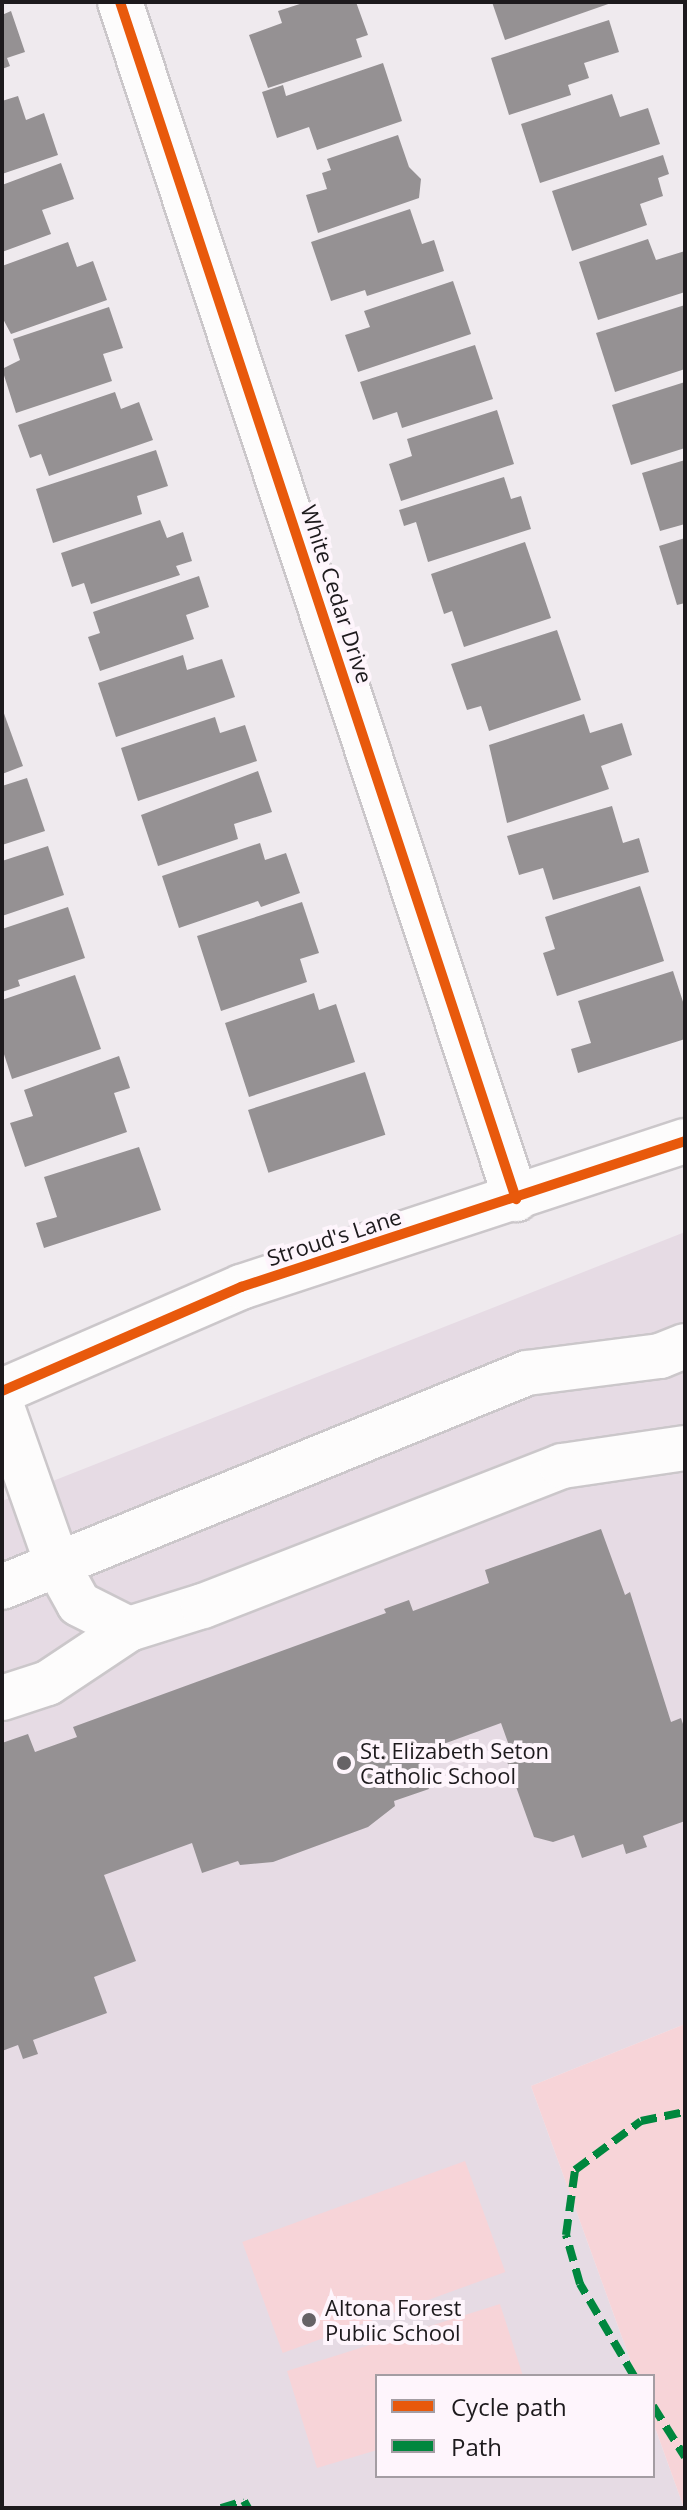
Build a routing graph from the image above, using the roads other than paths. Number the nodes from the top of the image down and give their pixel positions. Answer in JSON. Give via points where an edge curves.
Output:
{"nodes":[{"id":1,"x":120,"y":2,"type":"edge"},
{"id":2,"x":685,"y":1141,"type":"edge"},
{"id":3,"x":516,"y":1199,"type":"junction"},
{"id":4,"x":685,"y":1346,"type":"edge"},
{"id":5,"x":2,"y":1391,"type":"edge"},
{"id":6,"x":2,"y":1407,"type":"edge"},
{"id":7,"x":685,"y":1448,"type":"edge"},
{"id":8,"x":58,"y":1566,"type":"junction"},
{"id":9,"x":2,"y":1587,"type":"edge"},
{"id":10,"x":129,"y":1629,"type":"junction"},
{"id":11,"x":2,"y":1698,"type":"edge"}],
"edges":[{"from":1,"to":3,"type":"street","name":"White Cedar Drive"},
{"from":2,"to":3,"type":"street","name":"Stroud's Lane"},
{"from":3,"to":5,"type":"street","name":"Stroud's Lane","via":[[241,1287]]},
{"from":4,"to":8,"type":"street","via":[[660,1356],[527,1373]]},
{"from":6,"to":8,"type":"street"},
{"from":7,"to":10,"type":"street","via":[[562,1466],[203,1606]]},
{"from":8,"to":9,"type":"street"},
{"from":8,"to":10,"type":"street","via":[[79,1604]]},
{"from":10,"to":11,"type":"street","via":[[48,1683]]}]}
